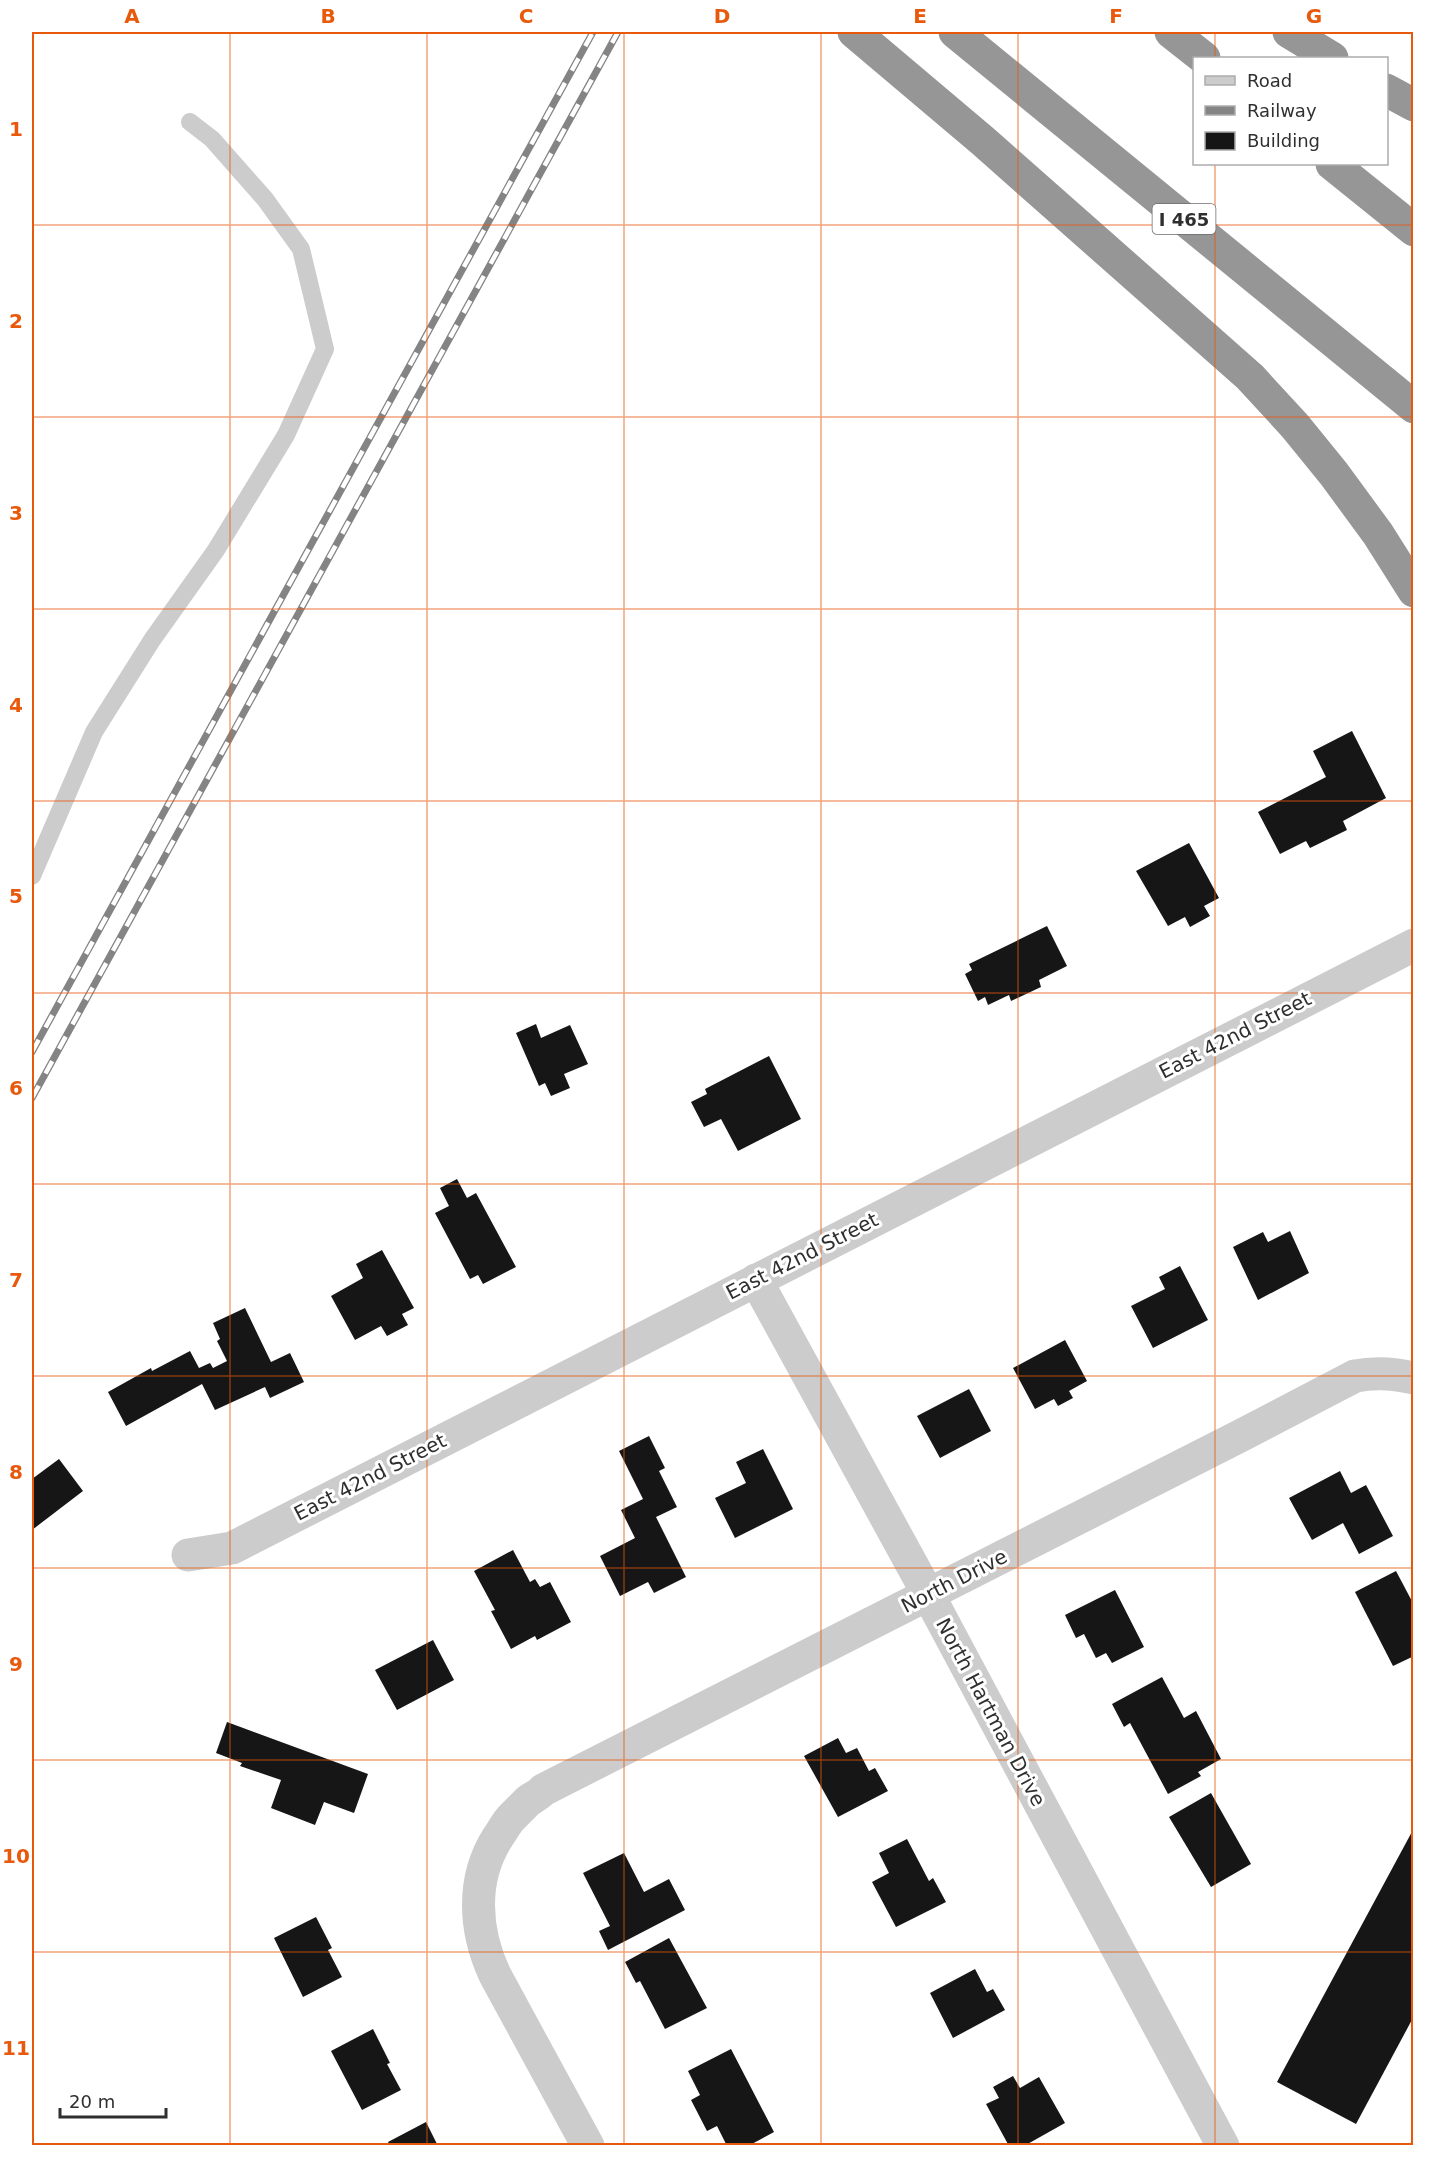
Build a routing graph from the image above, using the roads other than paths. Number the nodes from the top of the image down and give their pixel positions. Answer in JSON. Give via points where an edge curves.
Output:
{"nodes":[{"id":1,"x":854,"y":32,"type":"edge"},
{"id":2,"x":955,"y":32,"type":"edge"},
{"id":3,"x":1171,"y":32,"type":"edge"},
{"id":4,"x":1289,"y":32,"type":"edge"},
{"id":5,"x":1203,"y":57,"type":"edge"},
{"id":6,"x":1330,"y":57,"type":"edge"},
{"id":7,"x":1388,"y":91,"type":"edge"},
{"id":8,"x":1413,"y":105,"type":"edge"},
{"id":9,"x":190,"y":122,"type":"dead end"},
{"id":10,"x":1333,"y":165,"type":"edge"},
{"id":11,"x":1413,"y":230,"type":"edge"},
{"id":12,"x":1413,"y":407,"type":"edge"},
{"id":13,"x":1413,"y":591,"type":"edge"},
{"id":14,"x":32,"y":876,"type":"edge"},
{"id":15,"x":1413,"y":945,"type":"edge"},
{"id":16,"x":756,"y":1280,"type":"junction"},
{"id":17,"x":1413,"y":1378,"type":"edge"},
{"id":18,"x":188,"y":1555,"type":"dead end"},
{"id":19,"x":928,"y":1594,"type":"junction"},
{"id":20,"x":588,"y":2145,"type":"edge"},
{"id":21,"x":1223,"y":2145,"type":"edge"}],
"edges":[{"from":1,"to":13,"type":"highway","via":[[1250,377],[1334,474]]},
{"from":2,"to":12,"type":"highway","number":"I 465"},
{"from":3,"to":5,"type":"highway"},
{"from":4,"to":6,"type":"highway"},
{"from":7,"to":8,"type":"highway"},
{"from":9,"to":14,"type":"lane","via":[[220,147],[301,249],[325,349],[286,435],[216,550],[152,640],[94,732]]},
{"from":10,"to":11,"type":"highway"},
{"from":15,"to":16,"type":"street","name":"East 42nd Street"},
{"from":16,"to":18,"type":"street","name":"East 42nd Street","via":[[232,1548]]},
{"from":16,"to":19,"type":"street","name":"North Hartman Drive"},
{"from":17,"to":19,"type":"street","name":"North Drive","via":[[1376,1372],[1354,1376]]},
{"from":19,"to":20,"type":"street","name":"North Drive","via":[[543,1790],[508,1822],[490,1849],[481,1880],[478,1912],[483,1945],[495,1975]]},
{"from":19,"to":21,"type":"street","name":"North Hartman Drive"}]}
